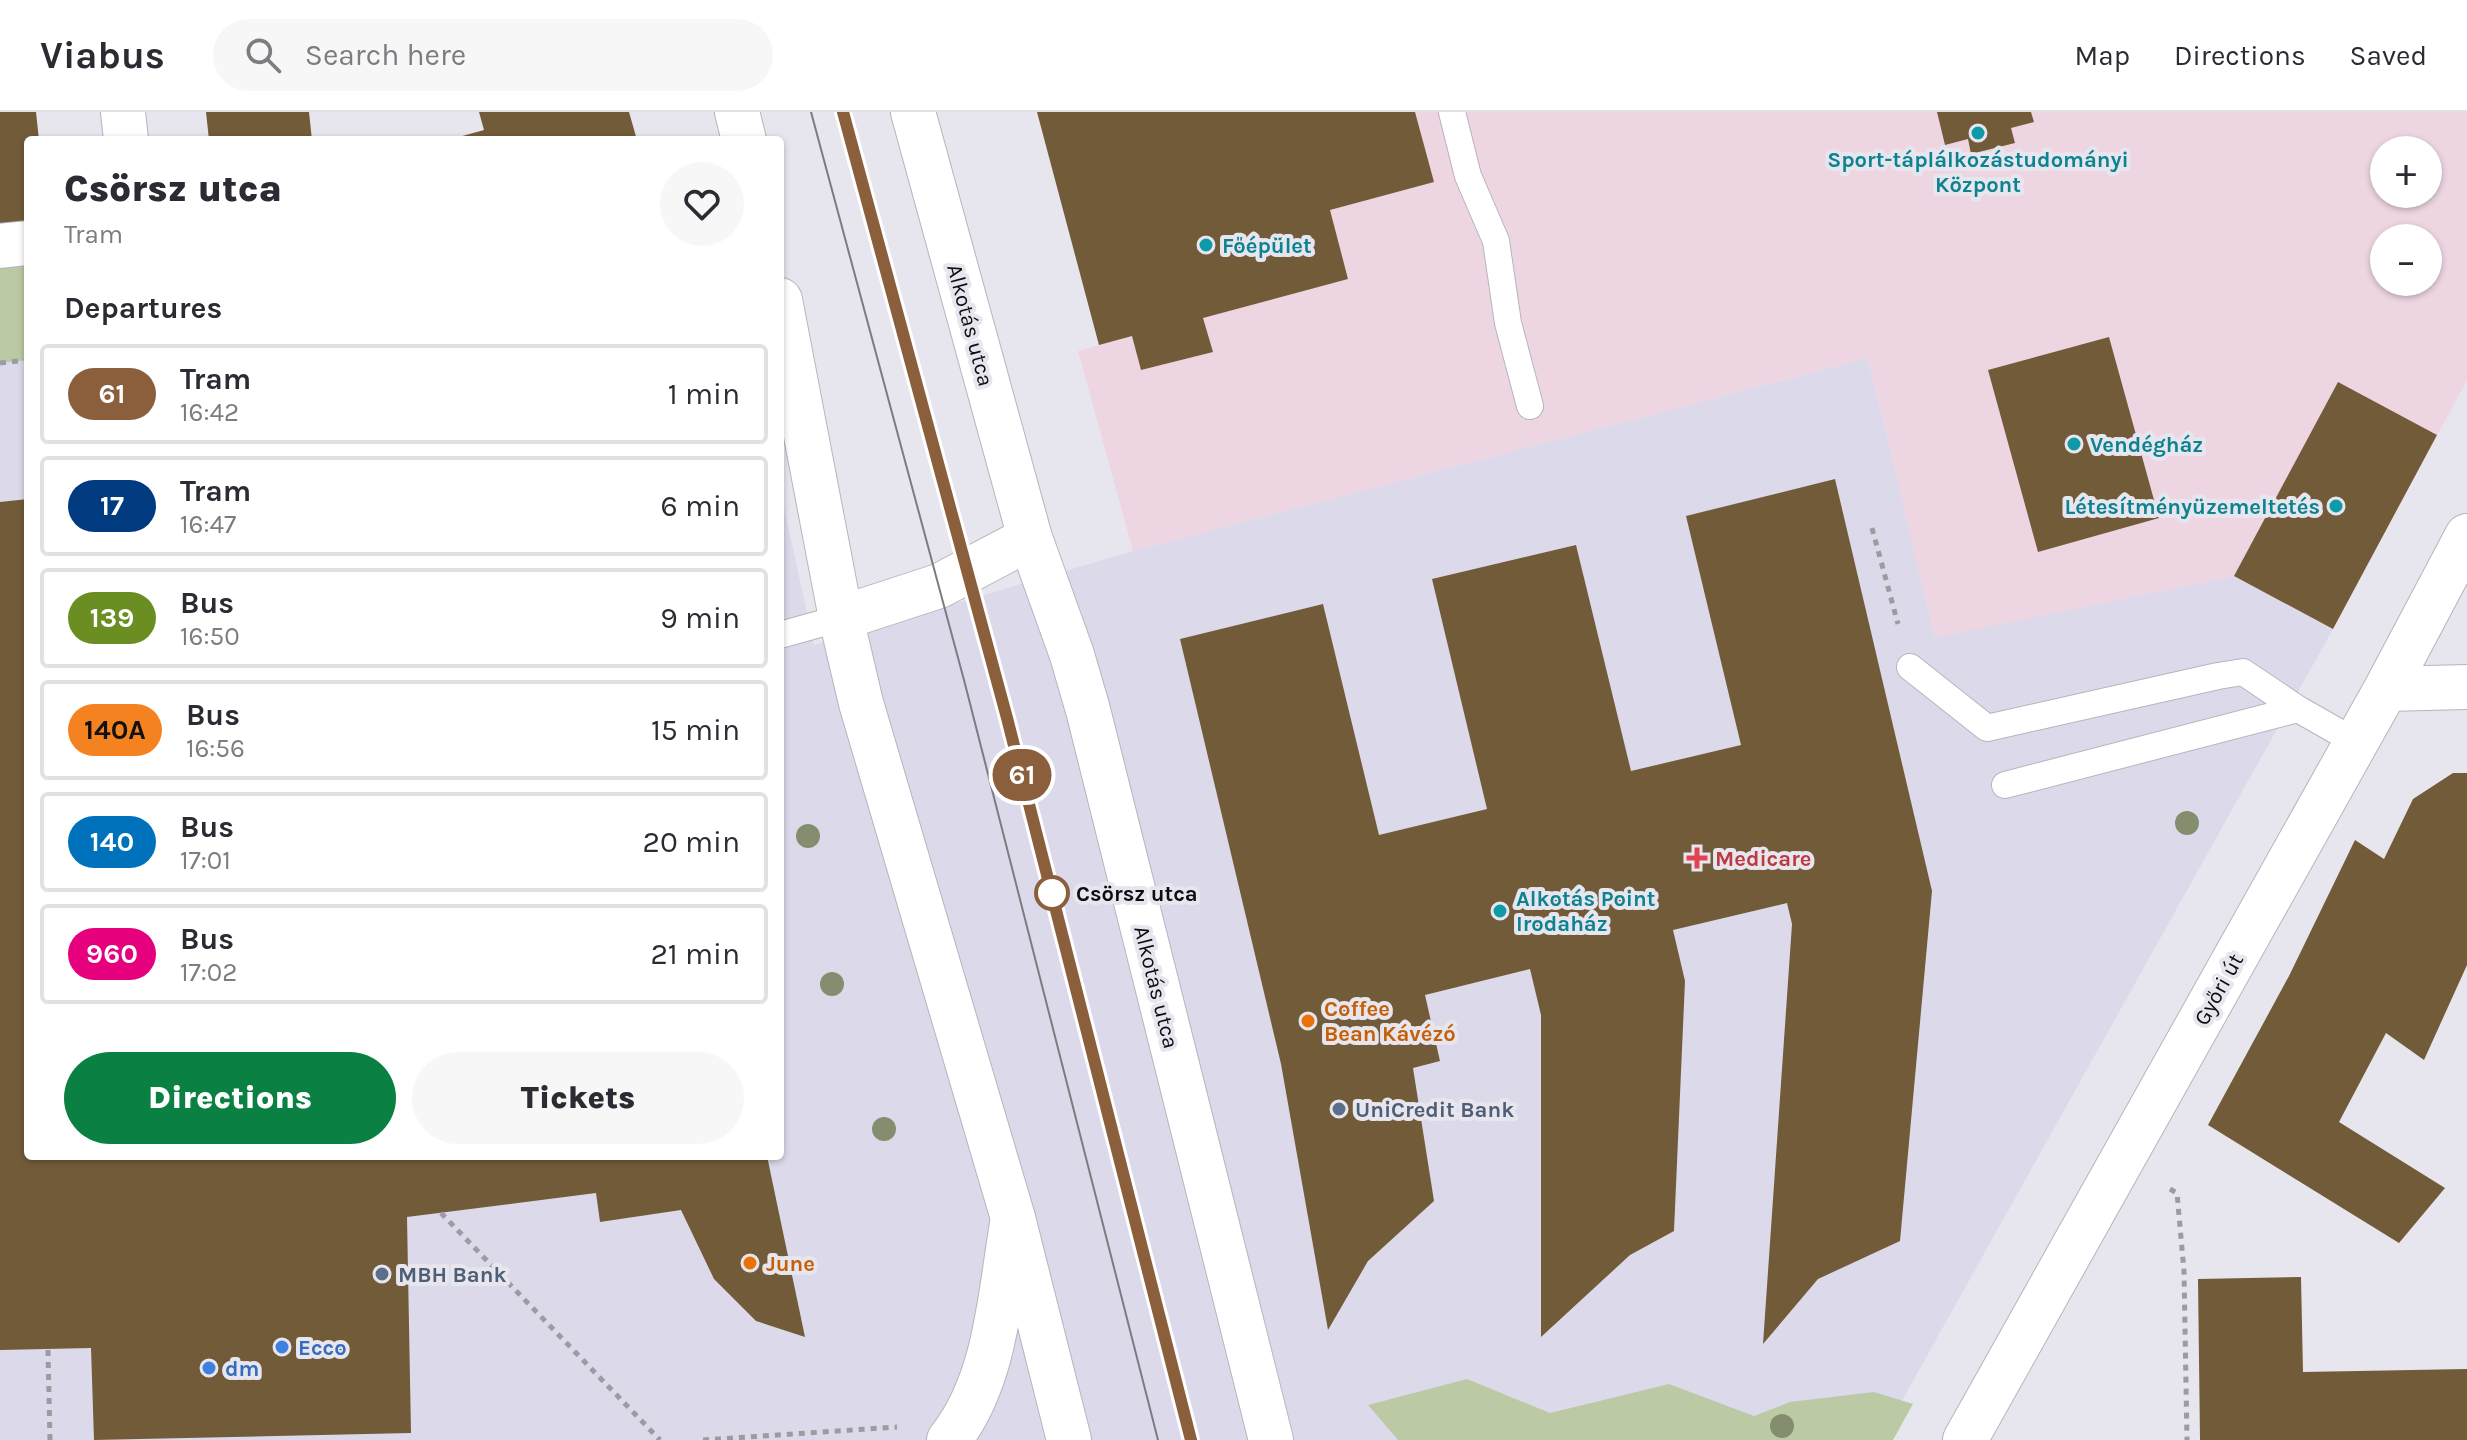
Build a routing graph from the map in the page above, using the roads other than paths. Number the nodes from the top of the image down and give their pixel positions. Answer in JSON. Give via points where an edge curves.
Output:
{"nodes":[{"id":1,"x":123,"y":112,"type":"edge"},
{"id":2,"x":737,"y":112,"type":"edge"},
{"id":3,"x":913,"y":112,"type":"edge"},
{"id":4,"x":1452,"y":112,"type":"edge"},
{"id":5,"x":126,"y":136,"type":"edge"},
{"id":6,"x":743,"y":136,"type":"edge"},
{"id":7,"x":24,"y":243,"type":"edge"},
{"id":8,"x":0,"y":246,"type":"edge"},
{"id":9,"x":784,"y":321,"type":"edge"},
{"id":10,"x":1530,"y":406,"type":"dead end"},
{"id":11,"x":2467,"y":536,"type":"edge"},
{"id":12,"x":1030,"y":538,"type":"junction"},
{"id":13,"x":841,"y":618,"type":"junction"},
{"id":14,"x":784,"y":634,"type":"edge"},
{"id":15,"x":1910,"y":667,"type":"road end"},
{"id":16,"x":2467,"y":687,"type":"edge"},
{"id":17,"x":2386,"y":689,"type":"junction"},
{"id":18,"x":2298,"y":709,"type":"junction"},
{"id":19,"x":2356,"y":742,"type":"junction"},
{"id":20,"x":2005,"y":785,"type":"dead end"},
{"id":21,"x":1013,"y":1218,"type":"junction"},
{"id":22,"x":930,"y":1433,"type":"edge"},
{"id":23,"x":1069,"y":1440,"type":"edge"},
{"id":24,"x":1271,"y":1440,"type":"edge"},
{"id":25,"x":1965,"y":1440,"type":"edge"}],
"edges":[{"from":1,"to":5,"type":"main road"},
{"from":2,"to":6,"type":"main road"},
{"from":3,"to":12,"type":"main road","name":"Alkotás utca"},
{"from":4,"to":10,"type":"lane","via":[[1468,176],[1496,241],[1508,323]]},
{"from":7,"to":8,"type":"main road"},
{"from":9,"to":13,"type":"main road"},
{"from":11,"to":17,"type":"main road","name":"Győri út"},
{"from":12,"to":13,"type":"main road","via":[[939,586]]},
{"from":12,"to":24,"type":"main road","name":"Alkotás utca","via":[[1088,710]]},
{"from":13,"to":14,"type":"lane"},
{"from":13,"to":21,"type":"main road","via":[[861,703]]},
{"from":15,"to":18,"type":"lane","via":[[1987,728],[2243,672]]},
{"from":16,"to":17,"type":"main road"},
{"from":17,"to":19,"type":"main road","name":"Győri út"},
{"from":18,"to":19,"type":"lane"},
{"from":18,"to":20,"type":"lane"},
{"from":19,"to":25,"type":"main road","name":"Győri út"},
{"from":21,"to":22,"type":"main road","via":[[988,1360],[965,1419]]},
{"from":21,"to":23,"type":"main road"}]}
